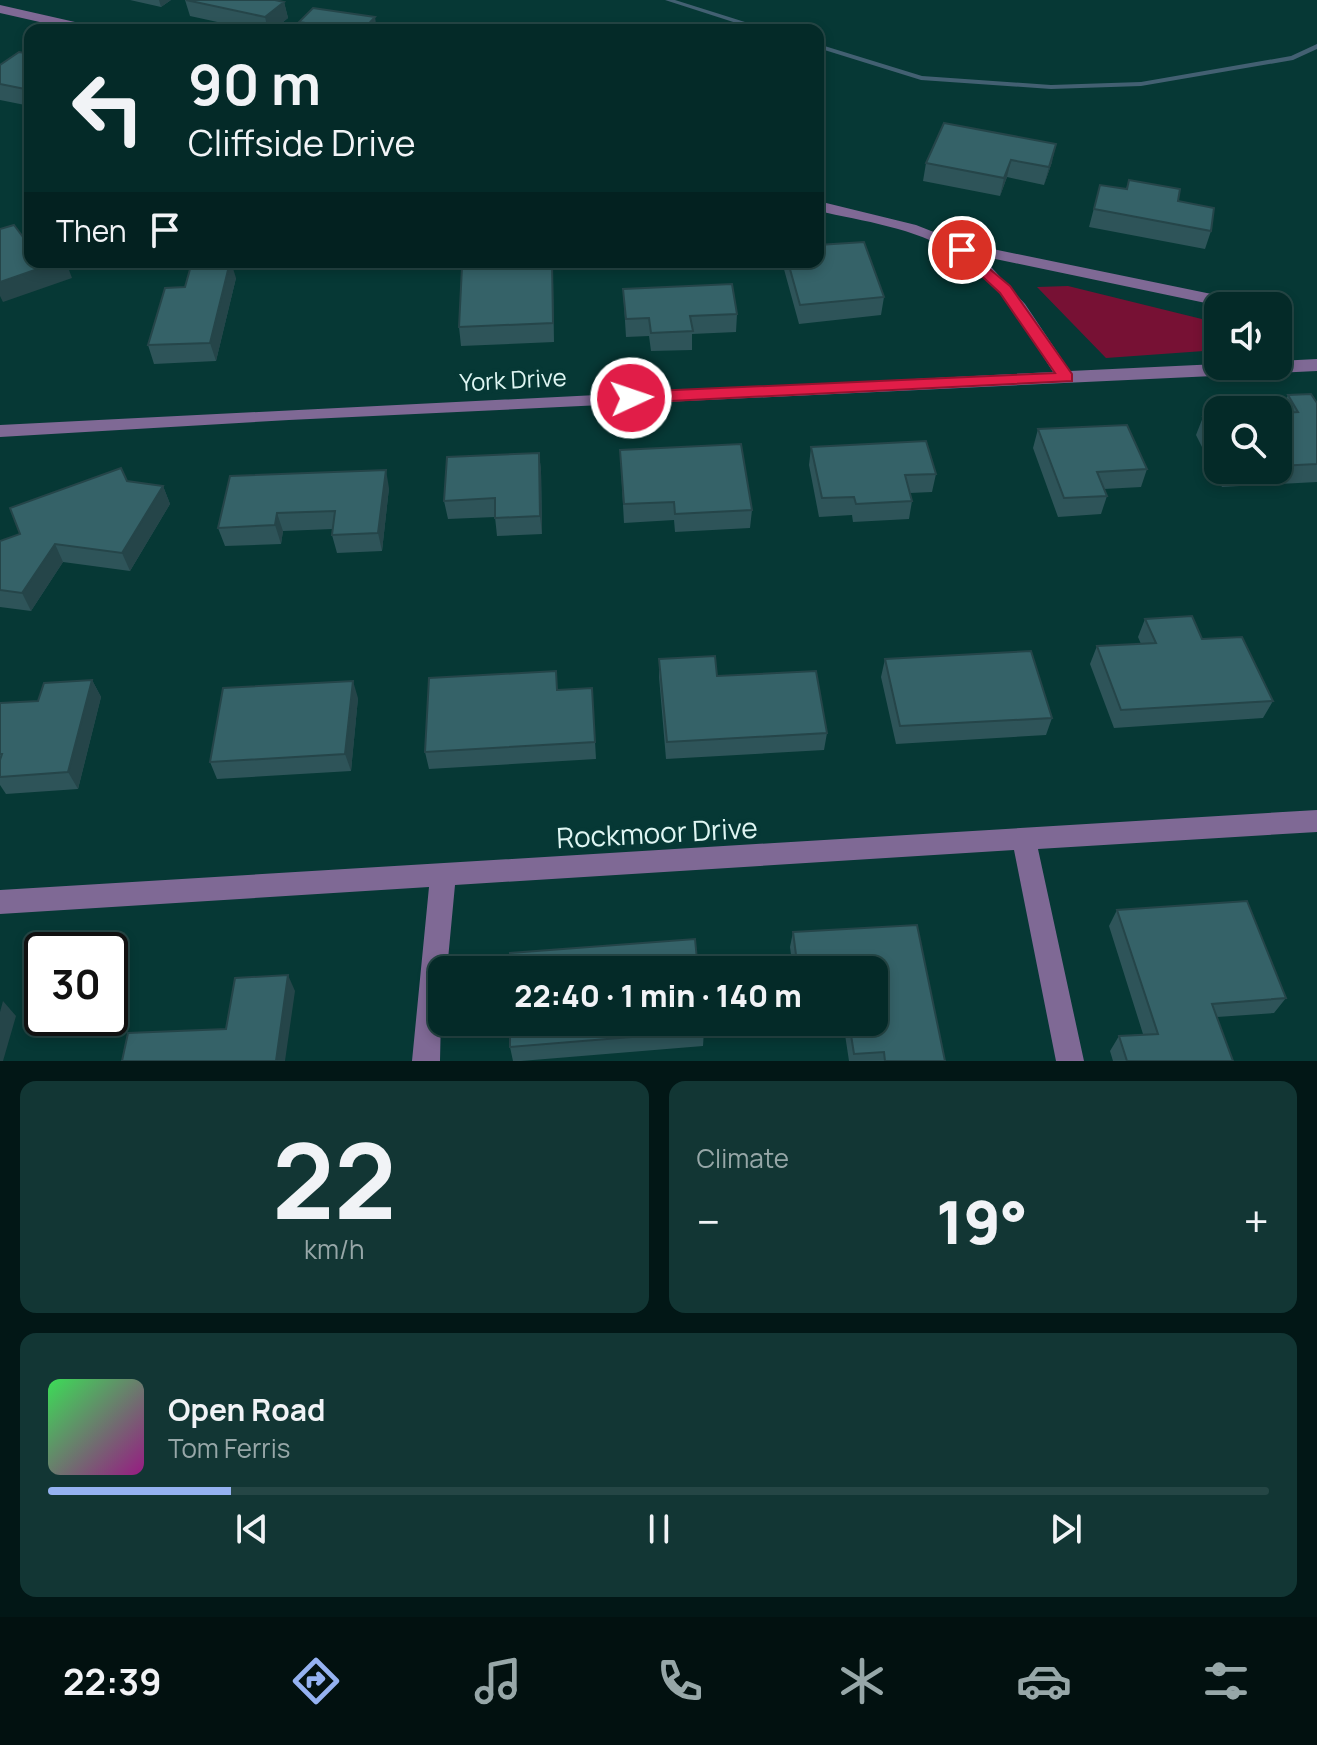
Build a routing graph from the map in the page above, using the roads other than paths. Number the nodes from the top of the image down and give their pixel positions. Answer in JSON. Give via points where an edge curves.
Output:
{"nodes":[{"id":1,"x":0,"y":9,"type":"edge"},
{"id":2,"x":66,"y":24,"type":"edge"},
{"id":3,"x":824,"y":207,"type":"edge"},
{"id":4,"x":955,"y":247,"type":"junction"},
{"id":5,"x":1204,"y":298,"type":"edge"},
{"id":6,"x":1317,"y":365,"type":"edge"},
{"id":7,"x":1066,"y":378,"type":"junction"},
{"id":8,"x":0,"y":431,"type":"edge"},
{"id":9,"x":1317,"y":821,"type":"edge"},
{"id":10,"x":1024,"y":840,"type":"junction"},
{"id":11,"x":443,"y":875,"type":"junction"},
{"id":12,"x":0,"y":902,"type":"edge"},
{"id":13,"x":426,"y":1061,"type":"edge"},
{"id":14,"x":1070,"y":1061,"type":"edge"}],
"edges":[{"from":1,"to":2,"type":"street"},
{"from":3,"to":4,"type":"street","via":[[900,226]]},
{"from":4,"to":5,"type":"street"},
{"from":4,"to":7,"type":"street","via":[[1005,289]]},
{"from":6,"to":7,"type":"street","name":"York Drive"},
{"from":7,"to":8,"type":"street","name":"York Drive"},
{"from":9,"to":10,"type":"street","name":"Rockmoor Drive"},
{"from":10,"to":11,"type":"street","name":"Rockmoor Drive"},
{"from":10,"to":14,"type":"street"},
{"from":11,"to":12,"type":"street","name":"Rockmoor Drive"},
{"from":11,"to":13,"type":"street"}]}
